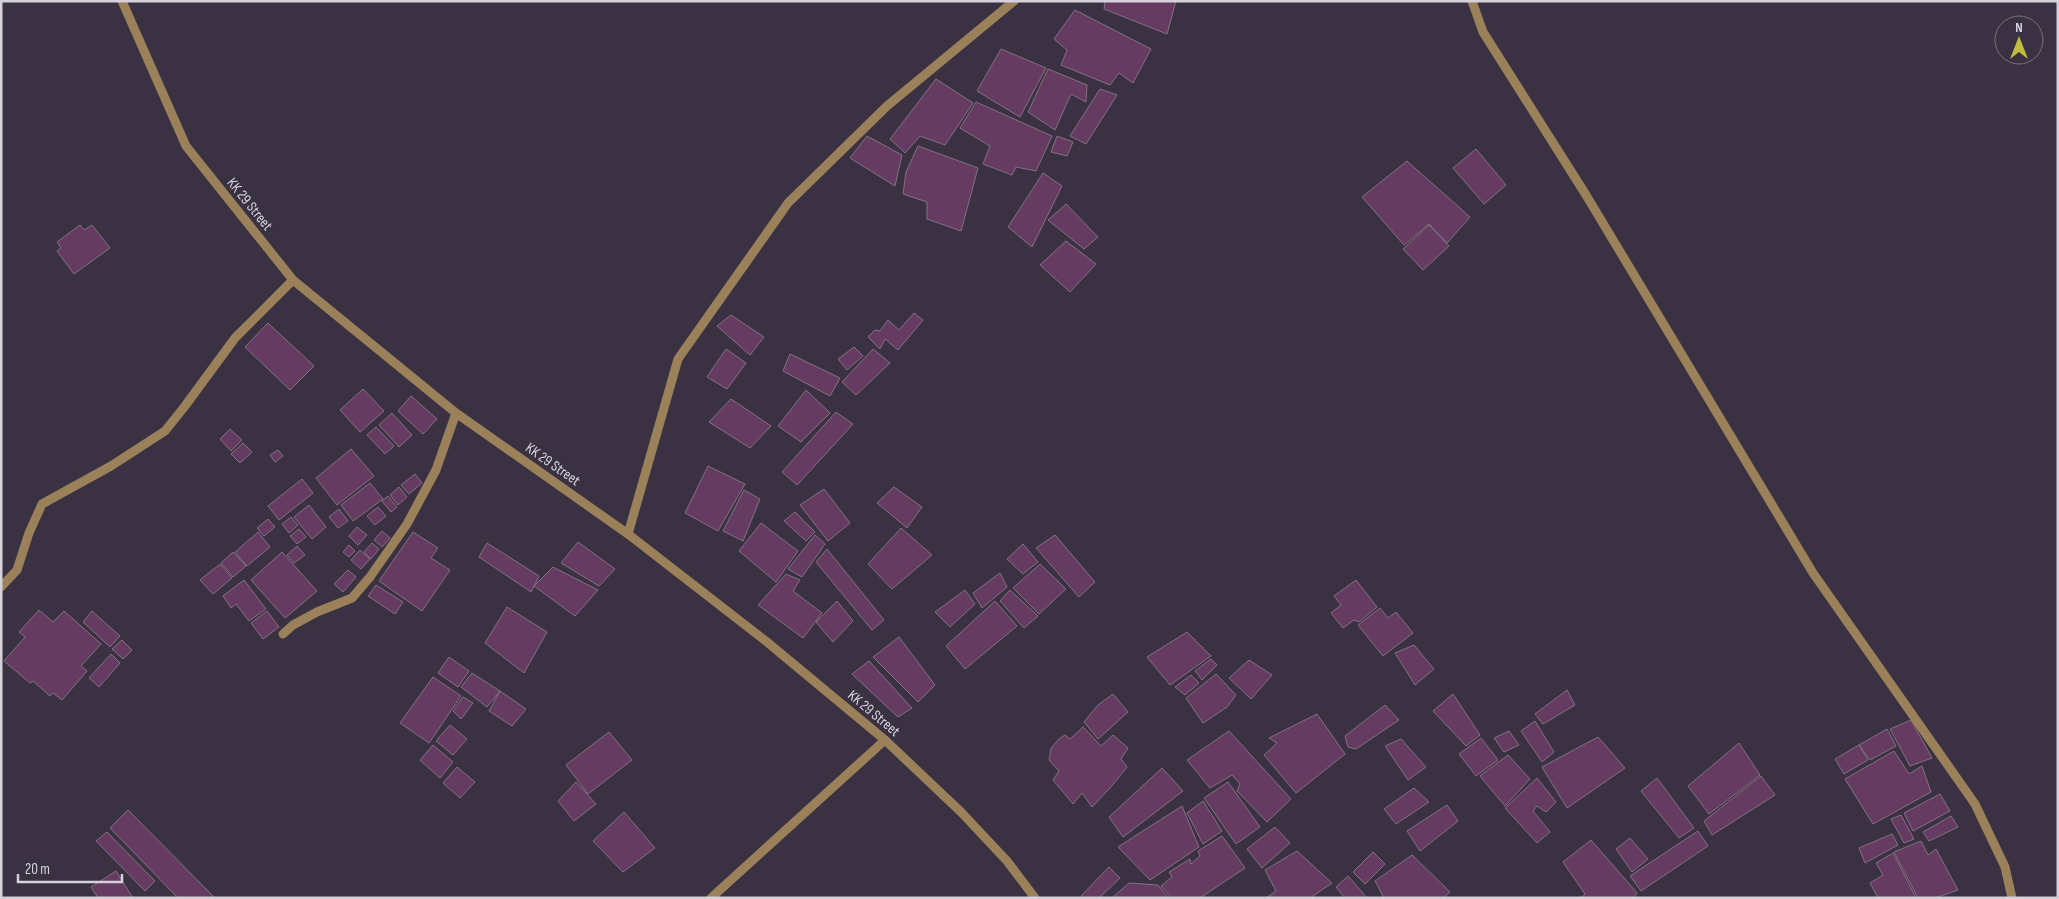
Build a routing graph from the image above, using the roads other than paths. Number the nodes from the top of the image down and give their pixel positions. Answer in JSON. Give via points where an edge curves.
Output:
{"nodes":[{"id":1,"x":122,"y":1,"type":"edge"},
{"id":2,"x":1014,"y":1,"type":"edge"},
{"id":3,"x":1472,"y":1,"type":"edge"},
{"id":4,"x":293,"y":280,"type":"junction"},
{"id":5,"x":456,"y":413,"type":"junction"},
{"id":6,"x":628,"y":534,"type":"junction"},
{"id":7,"x":1,"y":587,"type":"edge"},
{"id":8,"x":283,"y":634,"type":"dead end"},
{"id":9,"x":886,"y":740,"type":"junction"},
{"id":10,"x":711,"y":898,"type":"edge"},
{"id":11,"x":1035,"y":898,"type":"edge"},
{"id":12,"x":2012,"y":898,"type":"edge"}],
"edges":[{"from":1,"to":4,"type":"street","name":"KK 29 Street","via":[[186,146]]},
{"from":2,"to":6,"type":"street","via":[[887,106],[788,203],[678,359]]},
{"from":3,"to":12,"type":"street","via":[[1483,32],[1586,194],[1813,573],[1975,804],[2005,866]]},
{"from":4,"to":5,"type":"street","name":"KK 29 Street"},
{"from":4,"to":7,"type":"street","via":[[235,338],[165,431],[111,466],[42,504],[16,570]]},
{"from":5,"to":6,"type":"street","name":"KK 29 Street"},
{"from":5,"to":8,"type":"street","via":[[436,470],[407,524],[370,577],[352,598],[317,612]]},
{"from":6,"to":9,"type":"street","name":"KK 29 Street"},
{"from":9,"to":10,"type":"street"},
{"from":9,"to":11,"type":"street","name":"KK 29 Street","via":[[961,812],[1007,861]]}]}
